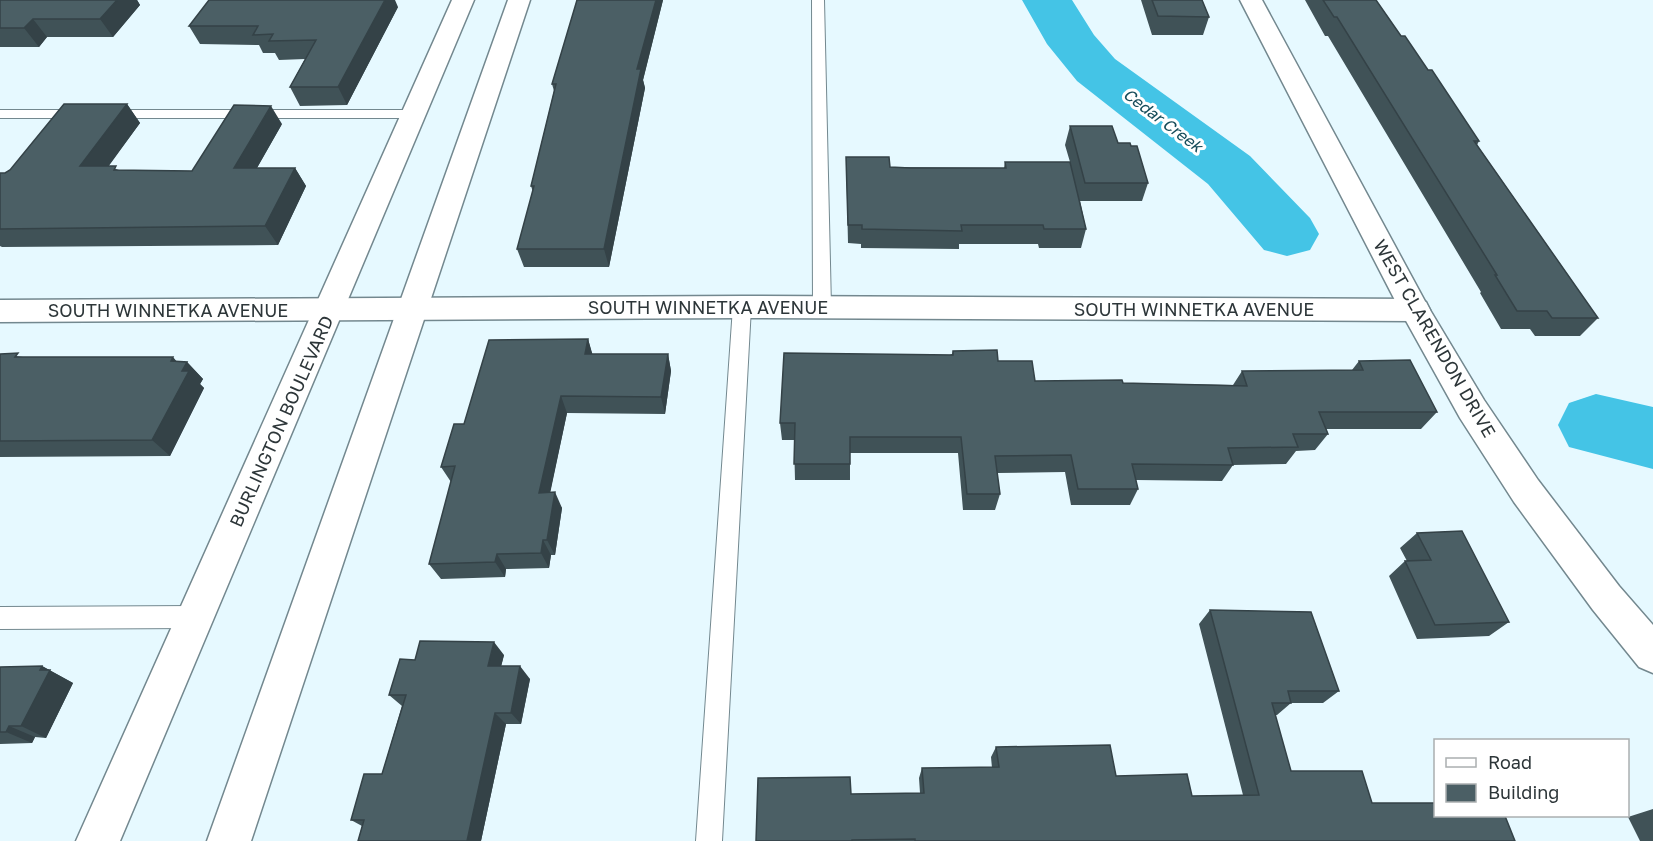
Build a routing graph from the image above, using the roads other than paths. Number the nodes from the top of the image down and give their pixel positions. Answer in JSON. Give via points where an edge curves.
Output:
{"nodes":[{"id":1,"x":463,"y":0,"type":"edge"},
{"id":2,"x":519,"y":0,"type":"edge"},
{"id":3,"x":818,"y":0,"type":"edge"},
{"id":4,"x":1251,"y":0,"type":"edge"},
{"id":5,"x":0,"y":114,"type":"edge"},
{"id":6,"x":414,"y":114,"type":"junction"},
{"id":7,"x":742,"y":307,"type":"junction"},
{"id":8,"x":822,"y":307,"type":"junction"},
{"id":9,"x":413,"y":309,"type":"junction"},
{"id":10,"x":0,"y":310,"type":"edge"},
{"id":11,"x":329,"y":310,"type":"junction"},
{"id":12,"x":1415,"y":310,"type":"junction"},
{"id":13,"x":195,"y":617,"type":"junction"},
{"id":14,"x":0,"y":618,"type":"edge"},
{"id":15,"x":1653,"y":654,"type":"edge"},
{"id":16,"x":98,"y":841,"type":"edge"},
{"id":17,"x":229,"y":841,"type":"edge"},
{"id":18,"x":709,"y":841,"type":"edge"}],
"edges":[{"from":1,"to":6,"type":"street","name":"BURLINGTON BOULEVARD"},
{"from":2,"to":9,"type":"street"},
{"from":3,"to":8,"type":"lane"},
{"from":4,"to":12,"type":"street","name":"WEST CLARENDON DRIVE"},
{"from":5,"to":6,"type":"lane"},
{"from":6,"to":11,"type":"street","name":"BURLINGTON BOULEVARD"},
{"from":7,"to":8,"type":"street","name":"SOUTH WINNETKA AVENUE"},
{"from":7,"to":9,"type":"street","name":"SOUTH WINNETKA AVENUE"},
{"from":7,"to":18,"type":"lane"},
{"from":8,"to":12,"type":"street","name":"SOUTH WINNETKA AVENUE"},
{"from":9,"to":11,"type":"street","name":"SOUTH WINNETKA AVENUE"},
{"from":9,"to":17,"type":"street"},
{"from":10,"to":11,"type":"street","name":"SOUTH WINNETKA AVENUE"},
{"from":11,"to":13,"type":"street","name":"BURLINGTON BOULEVARD"},
{"from":12,"to":15,"type":"street","name":"WEST CLARENDON DRIVE","via":[[1472,409],[1527,491]]},
{"from":13,"to":14,"type":"lane"},
{"from":13,"to":16,"type":"street","name":"BURLINGTON BOULEVARD"}]}
